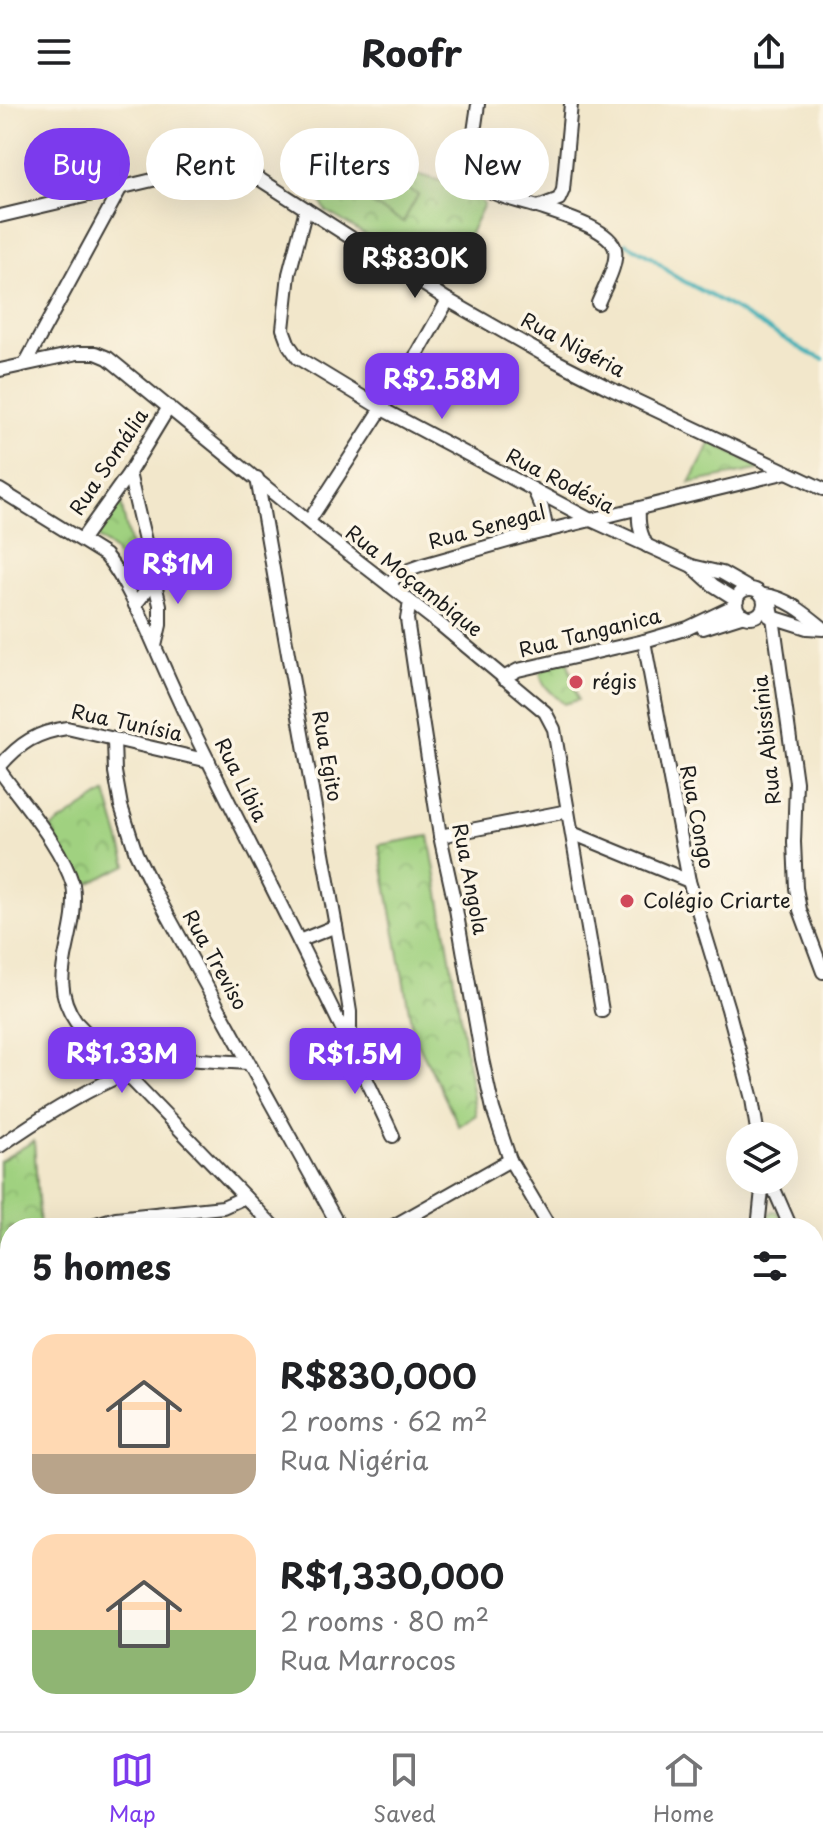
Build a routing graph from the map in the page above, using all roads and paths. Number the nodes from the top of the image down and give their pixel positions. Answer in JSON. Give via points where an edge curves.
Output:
{"nodes":[{"id":1,"x":478,"y":104,"type":"edge"},
{"id":2,"x":571,"y":104,"type":"edge"},
{"id":3,"x":130,"y":186,"type":"edge"},
{"id":4,"x":71,"y":200,"type":"edge"},
{"id":5,"x":114,"y":200,"type":"edge"},
{"id":6,"x":538,"y":207,"type":"junction"},
{"id":7,"x":306,"y":209,"type":"junction"},
{"id":8,"x":0,"y":216,"type":"edge"},
{"id":9,"x":448,"y":300,"type":"junction"},
{"id":10,"x":598,"y":303,"type":"dead end"},
{"id":11,"x":25,"y":364,"type":"junction"},
{"id":12,"x":0,"y":370,"type":"edge"},
{"id":13,"x":169,"y":407,"type":"junction"},
{"id":14,"x":382,"y":409,"type":"junction"},
{"id":15,"x":787,"y":472,"type":"junction"},
{"id":16,"x":129,"y":473,"type":"junction"},
{"id":17,"x":257,"y":478,"type":"junction"},
{"id":18,"x":823,"y":489,"type":"edge"},
{"id":19,"x":0,"y":490,"type":"edge"},
{"id":20,"x":534,"y":490,"type":"junction"},
{"id":21,"x":639,"y":509,"type":"junction"},
{"id":22,"x":591,"y":520,"type":"junction"},
{"id":23,"x":309,"y":521,"type":"junction"},
{"id":24,"x":547,"y":531,"type":"junction"},
{"id":25,"x":82,"y":539,"type":"junction"},
{"id":26,"x":647,"y":546,"type":"junction"},
{"id":27,"x":151,"y":566,"type":"junction"},
{"id":28,"x":692,"y":566,"type":"junction"},
{"id":29,"x":389,"y":585,"type":"junction"},
{"id":30,"x":761,"y":593,"type":"junction"},
{"id":31,"x":410,"y":602,"type":"junction"},
{"id":32,"x":135,"y":605,"type":"junction"},
{"id":33,"x":739,"y":607,"type":"junction"},
{"id":34,"x":758,"y":615,"type":"junction"},
{"id":35,"x":772,"y":617,"type":"junction"},
{"id":36,"x":823,"y":629,"type":"edge"},
{"id":37,"x":644,"y":641,"type":"junction"},
{"id":38,"x":155,"y":646,"type":"junction"},
{"id":39,"x":503,"y":678,"type":"junction"},
{"id":40,"x":114,"y":740,"type":"junction"},
{"id":41,"x":209,"y":761,"type":"junction"},
{"id":42,"x":0,"y":768,"type":"edge"},
{"id":43,"x":568,"y":811,"type":"junction"},
{"id":44,"x":572,"y":833,"type":"junction"},
{"id":45,"x":440,"y":836,"type":"junction"},
{"id":46,"x":689,"y":881,"type":"junction"},
{"id":47,"x":336,"y":926,"type":"junction"},
{"id":48,"x":299,"y":941,"type":"junction"},
{"id":49,"x":823,"y":972,"type":"edge"},
{"id":50,"x":602,"y":1011,"type":"dead end"},
{"id":51,"x":350,"y":1042,"type":"junction"},
{"id":52,"x":248,"y":1063,"type":"junction"},
{"id":53,"x":125,"y":1073,"type":"junction"},
{"id":54,"x":756,"y":1122,"type":"edge"},
{"id":55,"x":393,"y":1136,"type":"dead end"},
{"id":56,"x":0,"y":1146,"type":"edge"},
{"id":57,"x":510,"y":1160,"type":"junction"},
{"id":58,"x":762,"y":1194,"type":"edge"},
{"id":59,"x":776,"y":1194,"type":"edge"},
{"id":60,"x":245,"y":1197,"type":"junction"},
{"id":61,"x":116,"y":1218,"type":"edge"},
{"id":62,"x":265,"y":1218,"type":"edge"},
{"id":63,"x":334,"y":1218,"type":"edge"},
{"id":64,"x":408,"y":1218,"type":"edge"},
{"id":65,"x":544,"y":1218,"type":"edge"},
{"id":66,"x":759,"y":1218,"type":"edge"},
{"id":67,"x":787,"y":1218,"type":"edge"}],
"edges":[{"from":1,"to":6,"type":"street","via":[[475,177],[490,191]]},
{"from":2,"to":6,"type":"street","via":[[563,190],[559,199]]},
{"from":3,"to":7,"type":"street","name":"Rua Nigéria","via":[[232,166]]},
{"from":4,"to":8,"type":"street","name":"Rua Nigéria"},
{"from":5,"to":11,"type":"street"},
{"from":6,"to":10,"type":"street","via":[[601,231],[611,241],[613,264]]},
{"from":7,"to":9,"type":"street","name":"Rua Nigéria"},
{"from":7,"to":14,"type":"street","name":"Rua Rodésia","via":[[285,298],[283,329],[289,345],[298,358]]},
{"from":9,"to":14,"type":"street"},
{"from":9,"to":15,"type":"street","name":"Rua Nigéria","via":[[548,357]]},
{"from":11,"to":12,"type":"street","name":"Rua Moçambique"},
{"from":11,"to":13,"type":"street","name":"Rua Moçambique","via":[[96,353],[119,365]]},
{"from":13,"to":16,"type":"street","name":"Rua Somália"},
{"from":13,"to":17,"type":"street","name":"Rua Moçambique"},
{"from":14,"to":20,"type":"street","name":"Rua Rodésia"},
{"from":14,"to":23,"type":"street"},
{"from":15,"to":18,"type":"street","name":"Rua Nigéria"},
{"from":15,"to":21,"type":"street","name":"Rua Senegal"},
{"from":16,"to":25,"type":"street","name":"Rua Somália"},
{"from":16,"to":27,"type":"street"},
{"from":17,"to":23,"type":"street","name":"Rua Moçambique"},
{"from":17,"to":47,"type":"street","name":"Rua Egito"},
{"from":19,"to":25,"type":"street","name":"Rua Líbia"},
{"from":20,"to":22,"type":"street","name":"Rua Rodésia"},
{"from":20,"to":24,"type":"street"},
{"from":21,"to":22,"type":"street","name":"Rua Senegal"},
{"from":21,"to":26,"type":"street","via":[[640,533]]},
{"from":22,"to":24,"type":"street","name":"Rua Senegal"},
{"from":22,"to":26,"type":"street","name":"Rua Rodésia"},
{"from":23,"to":29,"type":"street","name":"Rua Moçambique"},
{"from":24,"to":29,"type":"street","name":"Rua Senegal","via":[[423,565],[398,574]]},
{"from":25,"to":32,"type":"street","name":"Rua Líbia","via":[[105,555]]},
{"from":26,"to":28,"type":"street","name":"Rua Rodésia"},
{"from":27,"to":32,"type":"street","via":[[146,591]]},
{"from":27,"to":38,"type":"street","via":[[160,605]]},
{"from":28,"to":30,"type":"street","name":"Rua Rodésia","via":[[722,573]]},
{"from":28,"to":33,"type":"street","name":"Rua Rodésia"},
{"from":29,"to":31,"type":"street","name":"Rua Moçambique"},
{"from":30,"to":33,"type":"street","via":[[742,592]]},
{"from":30,"to":34,"type":"street","via":[[764,603]]},
{"from":30,"to":35,"type":"street","name":"Rua Abissínia"},
{"from":30,"to":36,"type":"street","name":"Rua Rodésia","via":[[798,609]]},
{"from":31,"to":39,"type":"street","name":"Rua Moçambique"},
{"from":31,"to":45,"type":"street","name":"Rua Angola","via":[[407,619]]},
{"from":32,"to":38,"type":"street","name":"Rua Líbia"},
{"from":33,"to":34,"type":"street","name":"Rua Rodésia"},
{"from":33,"to":37,"type":"street","name":"Rua Tanganica"},
{"from":34,"to":35,"type":"street","name":"Rua Rodésia"},
{"from":35,"to":36,"type":"street","name":"Rua Rodésia"},
{"from":35,"to":49,"type":"street","name":"Rua Abissínia","via":[[796,782],[796,888]]},
{"from":37,"to":39,"type":"street","name":"Rua Tanganica"},
{"from":37,"to":46,"type":"street","name":"Rua Congo"},
{"from":38,"to":41,"type":"street","name":"Rua Líbia"},
{"from":39,"to":43,"type":"street","name":"Rua Moçambique","via":[[545,712],[554,729]]},
{"from":40,"to":41,"type":"street","name":"Rua Tunísia"},
{"from":40,"to":42,"type":"street","name":"Rua Tunísia","via":[[67,728],[50,730],[30,738]]},
{"from":40,"to":52,"type":"street","name":"Rua Treviso","via":[[121,806],[136,853]]},
{"from":41,"to":48,"type":"street","name":"Rua Líbia"},
{"from":42,"to":53,"type":"street","via":[[51,843],[74,888],[61,988],[66,1009]]},
{"from":43,"to":44,"type":"street","name":"Rua Moçambique"},
{"from":43,"to":45,"type":"street"},
{"from":44,"to":46,"type":"street"},
{"from":44,"to":50,"type":"street","name":"Rua Moçambique"},
{"from":45,"to":57,"type":"street","name":"Rua Angola","via":[[482,1059]]},
{"from":46,"to":54,"type":"street","name":"Rua Congo"},
{"from":47,"to":48,"type":"street"},
{"from":47,"to":51,"type":"street","name":"Rua Egito"},
{"from":48,"to":51,"type":"street","name":"Rua Líbia"},
{"from":51,"to":55,"type":"street","name":"Rua Líbia"},
{"from":52,"to":53,"type":"street","via":[[168,1058]]},
{"from":52,"to":63,"type":"street","name":"Rua Treviso"},
{"from":53,"to":56,"type":"street","via":[[40,1118]]},
{"from":53,"to":60,"type":"street"},
{"from":57,"to":64,"type":"street"},
{"from":57,"to":65,"type":"street","name":"Rua Angola"},
{"from":58,"to":66,"type":"street"},
{"from":59,"to":67,"type":"street"},
{"from":60,"to":61,"type":"street","via":[[223,1207]]},
{"from":60,"to":62,"type":"street"}]}
